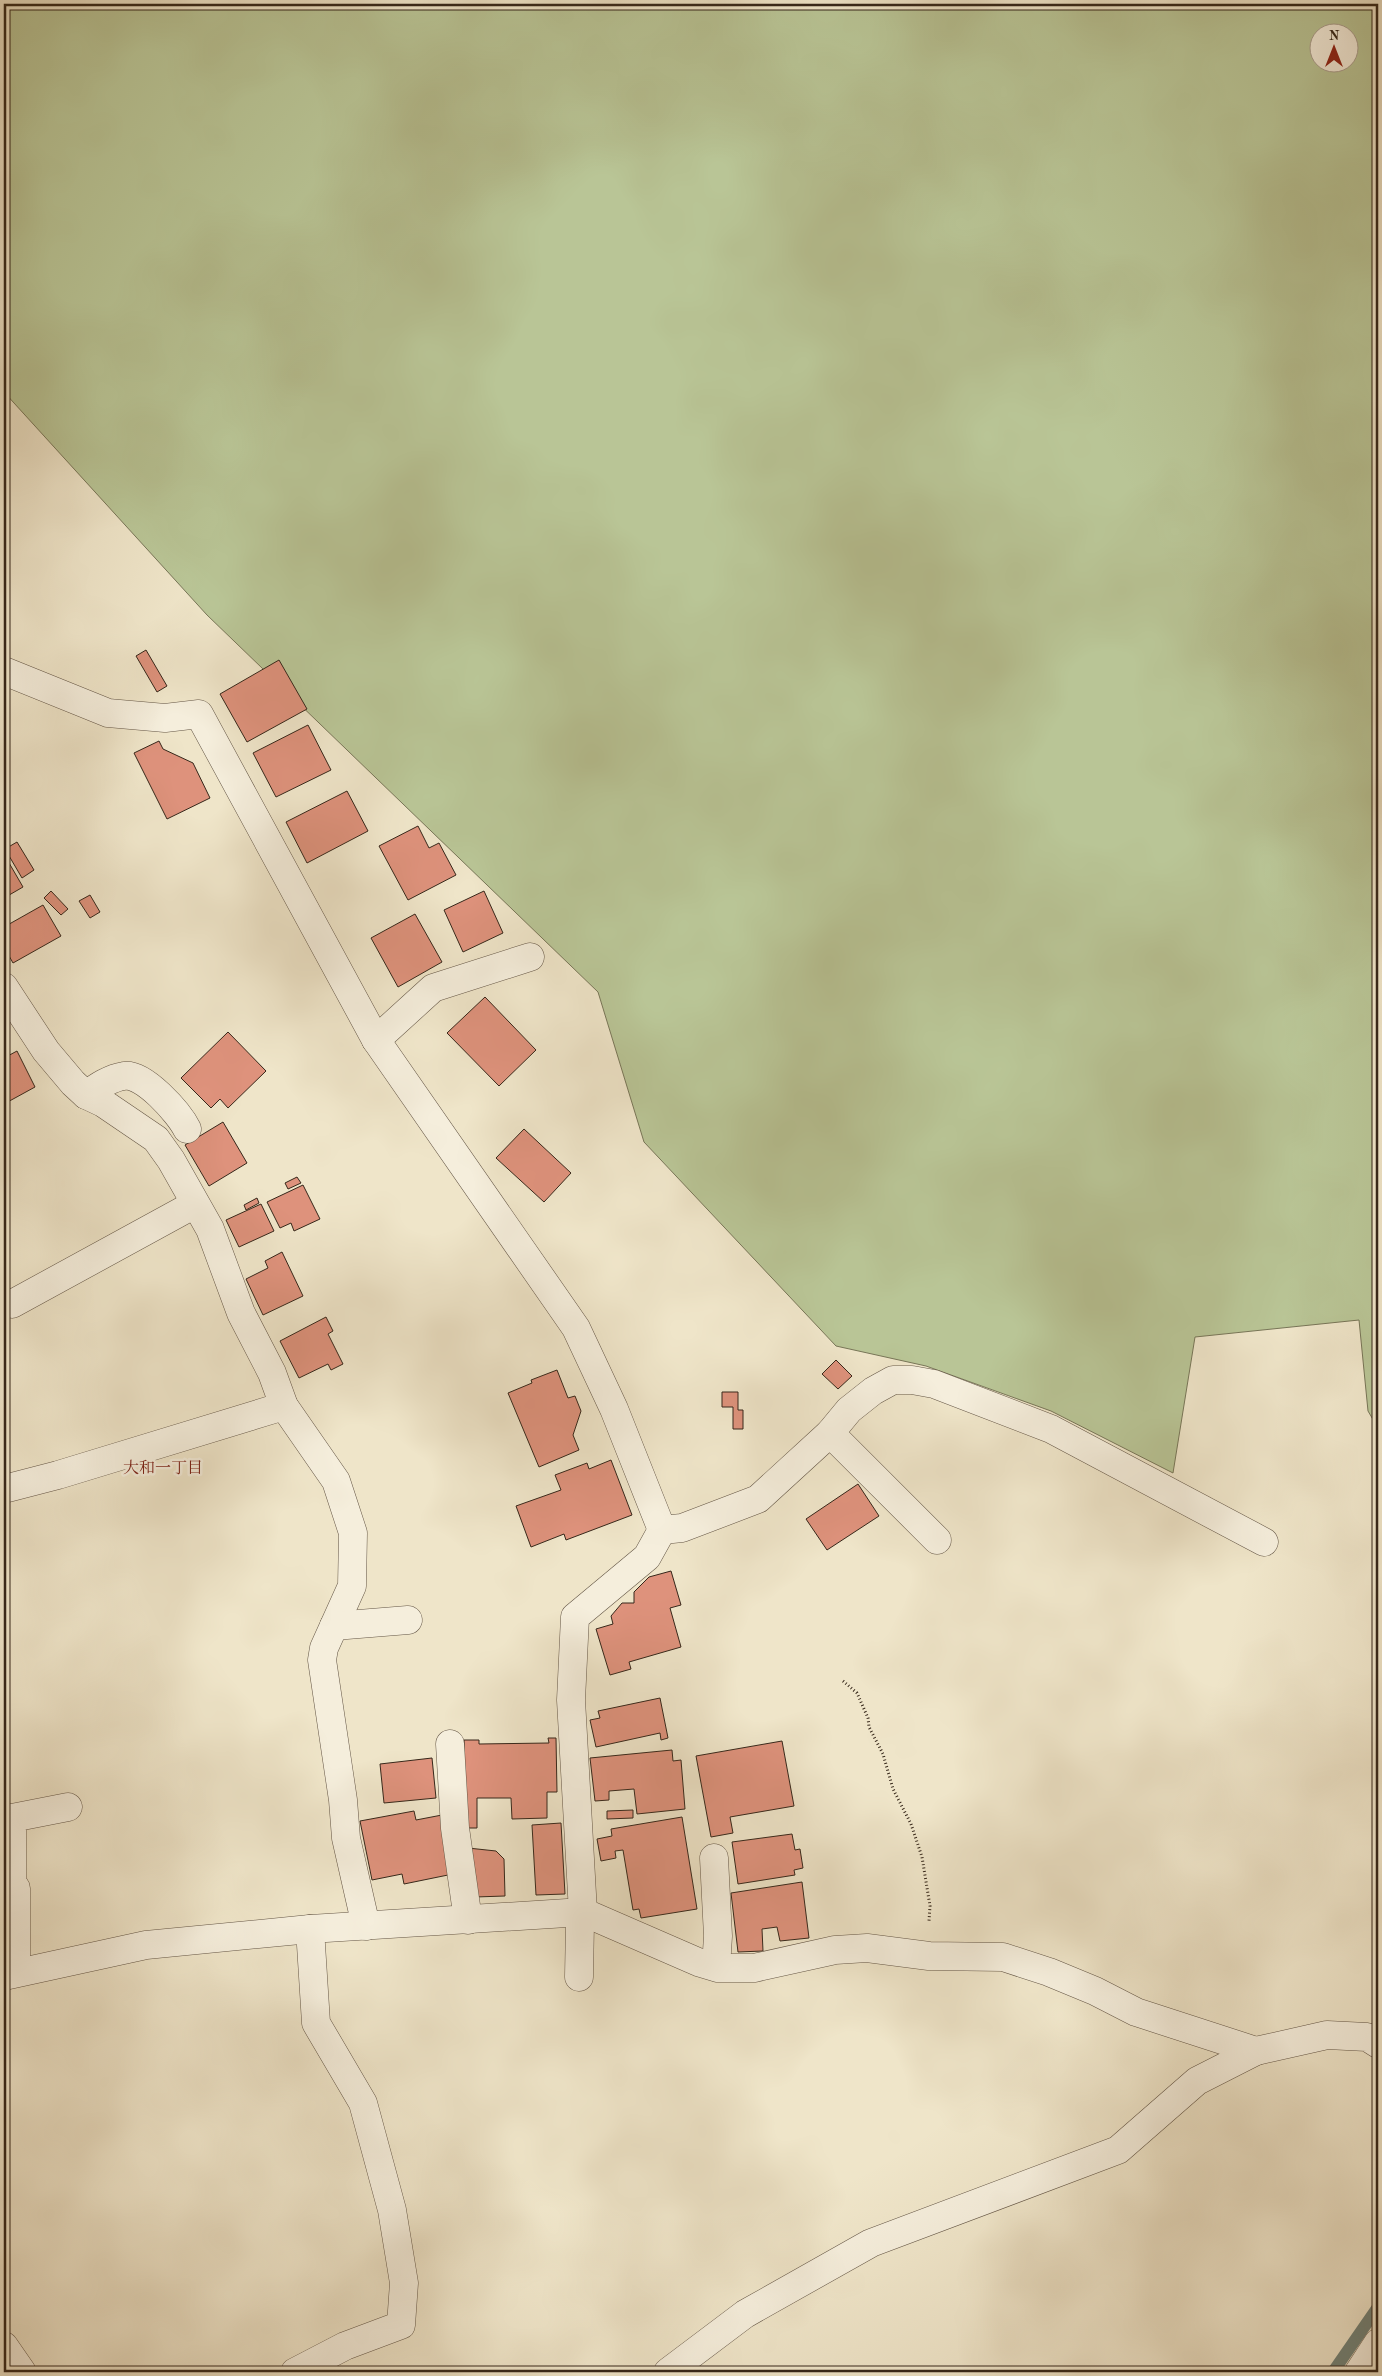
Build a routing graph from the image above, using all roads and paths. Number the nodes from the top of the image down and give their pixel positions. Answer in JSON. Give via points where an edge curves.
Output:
{"nodes":[{"id":1,"x":4,"y":671,"type":"edge"},
{"id":2,"x":530,"y":957,"type":"dead end"},
{"id":3,"x":4,"y":987,"type":"edge"},
{"id":4,"x":376,"y":1040,"type":"junction"},
{"id":5,"x":86,"y":1095,"type":"junction"},
{"id":6,"x":187,"y":1128,"type":"dead end"},
{"id":7,"x":195,"y":1204,"type":"junction"},
{"id":8,"x":4,"y":1302,"type":"edge"},
{"id":9,"x":284,"y":1406,"type":"junction"},
{"id":10,"x":830,"y":1433,"type":"junction"},
{"id":11,"x":4,"y":1489,"type":"edge"},
{"id":12,"x":662,"y":1530,"type":"junction"},
{"id":13,"x":937,"y":1540,"type":"dead end"},
{"id":14,"x":1264,"y":1542,"type":"dead end"},
{"id":15,"x":408,"y":1620,"type":"dead end"},
{"id":16,"x":334,"y":1626,"type":"junction"},
{"id":17,"x":843,"y":1681,"type":"dead end"},
{"id":18,"x":450,"y":1744,"type":"dead end"},
{"id":19,"x":68,"y":1806,"type":"dead end"},
{"id":20,"x":714,"y":1858,"type":"dead end"},
{"id":21,"x":583,"y":1912,"type":"junction"},
{"id":22,"x":468,"y":1920,"type":"junction"},
{"id":23,"x":366,"y":1926,"type":"junction"},
{"id":24,"x":310,"y":1929,"type":"junction"},
{"id":25,"x":929,"y":1956,"type":"junction"},
{"id":26,"x":716,"y":1967,"type":"junction"},
{"id":27,"x":10,"y":1974,"type":"edge"},
{"id":28,"x":579,"y":1977,"type":"dead end"},
{"id":29,"x":1378,"y":2044,"type":"edge"},
{"id":30,"x":1256,"y":2051,"type":"junction"},
{"id":31,"x":1378,"y":2343,"type":"edge"},
{"id":32,"x":4,"y":2346,"type":"edge"},
{"id":33,"x":22,"y":2372,"type":"edge"},
{"id":34,"x":295,"y":2372,"type":"edge"},
{"id":35,"x":668,"y":2372,"type":"edge"},
{"id":36,"x":1359,"y":2372,"type":"edge"}],
"edges":[{"from":1,"to":4,"type":"street","via":[[108,713],[165,718],[199,714]]},
{"from":2,"to":4,"type":"street","via":[[433,988]]},
{"from":3,"to":5,"type":"street","via":[[46,1051]]},
{"from":4,"to":12,"type":"street","via":[[576,1328],[614,1409]]},
{"from":5,"to":6,"type":"street","via":[[125,1075],[136,1077],[181,1117]]},
{"from":5,"to":7,"type":"street","via":[[156,1139]]},
{"from":7,"to":8,"type":"street","via":[[12,1304]]},
{"from":7,"to":9,"type":"street","via":[[210,1230],[241,1313],[272,1373]]},
{"from":9,"to":11,"type":"street"},
{"from":9,"to":16,"type":"street","via":[[336,1481],[353,1533],[352,1586]]},
{"from":10,"to":12,"type":"street","via":[[758,1499],[682,1528]]},
{"from":10,"to":13,"type":"street"},
{"from":10,"to":14,"type":"street","via":[[849,1410],[893,1380],[934,1384],[1051,1429]]},
{"from":12,"to":21,"type":"street","via":[[647,1557],[575,1617],[570,1700]]},
{"from":15,"to":16,"type":"street"},
{"from":16,"to":23,"type":"street","via":[[322,1660],[346,1838]]},
{"from":17,"to":25,"type":"path","via":[[856,1693],[922,1857],[930,1906]]},
{"from":18,"to":22,"type":"street","via":[[455,1828]]},
{"from":19,"to":27,"type":"street","via":[[12,1818],[12,1883],[16,1888]]},
{"from":20,"to":26,"type":"street","via":[[718,1936]]},
{"from":21,"to":22,"type":"street"},
{"from":21,"to":26,"type":"street"},
{"from":21,"to":28,"type":"street"},
{"from":22,"to":23,"type":"street"},
{"from":23,"to":24,"type":"street"},
{"from":24,"to":27,"type":"street","via":[[146,1945]]},
{"from":24,"to":34,"type":"street","via":[[316,2023],[363,2103],[392,2210],[404,2283],[401,2325],[345,2346]]},
{"from":25,"to":26,"type":"street","via":[[867,1948],[835,1950],[754,1968]]},
{"from":25,"to":30,"type":"street","via":[[1003,1957],[1095,1991],[1136,2012]]},
{"from":29,"to":30,"type":"street","via":[[1367,2038],[1327,2036]]},
{"from":30,"to":35,"type":"street","via":[[1197,2082],[1118,2150],[871,2243],[745,2314]]},
{"from":31,"to":36,"type":"street"},
{"from":32,"to":33,"type":"street"}]}
